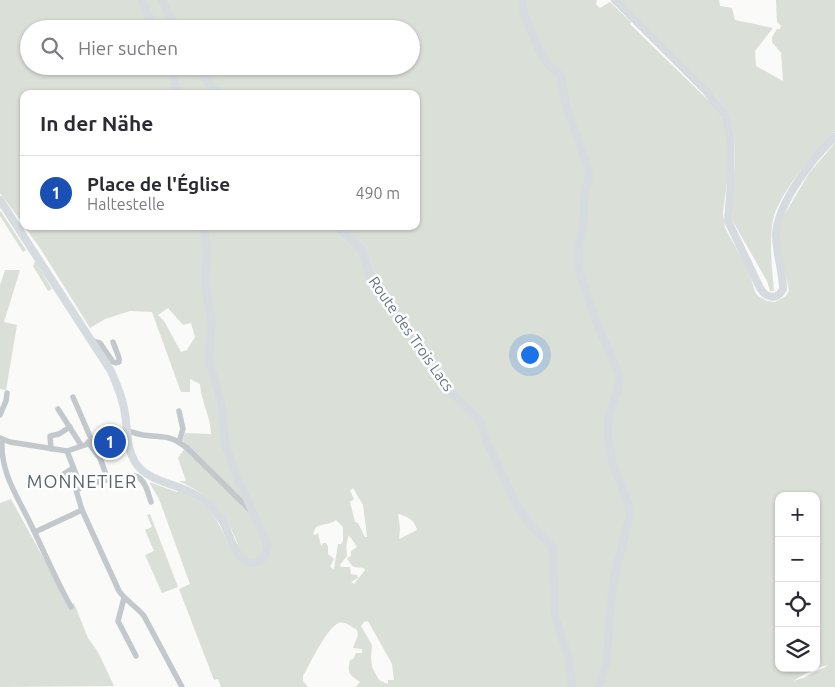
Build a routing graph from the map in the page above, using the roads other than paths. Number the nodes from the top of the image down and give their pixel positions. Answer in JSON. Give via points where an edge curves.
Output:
{"nodes":[{"id":1,"x":142,"y":0,"type":"edge"},
{"id":2,"x":162,"y":0,"type":"edge"},
{"id":3,"x":522,"y":0,"type":"edge"},
{"id":4,"x":615,"y":0,"type":"edge"},
{"id":5,"x":152,"y":20,"type":"edge"},
{"id":6,"x":172,"y":20,"type":"edge"},
{"id":7,"x":173,"y":75,"type":"edge"},
{"id":8,"x":203,"y":75,"type":"edge"},
{"id":9,"x":177,"y":90,"type":"edge"},
{"id":10,"x":215,"y":90,"type":"edge"},
{"id":11,"x":835,"y":137,"type":"edge"},
{"id":12,"x":0,"y":200,"type":"edge"},
{"id":13,"x":204,"y":230,"type":"edge"},
{"id":14,"x":341,"y":230,"type":"edge"},
{"id":15,"x":92,"y":341,"type":"junction"},
{"id":16,"x":112,"y":342,"type":"dead end"},
{"id":17,"x":8,"y":393,"type":"dead end"},
{"id":18,"x":73,"y":397,"type":"dead end"},
{"id":19,"x":58,"y":410,"type":"dead end"},
{"id":20,"x":179,"y":411,"type":"dead end"},
{"id":21,"x":0,"y":415,"type":"edge"},
{"id":22,"x":70,"y":428,"type":"junction"},
{"id":23,"x":127,"y":434,"type":"junction"},
{"id":24,"x":1,"y":439,"type":"edge"},
{"id":25,"x":90,"y":442,"type":"junction"},
{"id":26,"x":179,"y":442,"type":"junction"},
{"id":27,"x":81,"y":445,"type":"junction"},
{"id":28,"x":51,"y":449,"type":"junction"},
{"id":29,"x":67,"y":450,"type":"junction"},
{"id":30,"x":74,"y":468,"type":"junction"},
{"id":31,"x":59,"y":477,"type":"dead end"},
{"id":32,"x":108,"y":480,"type":"junction"},
{"id":33,"x":81,"y":488,"type":"junction"},
{"id":34,"x":151,"y":502,"type":"dead end"},
{"id":35,"x":82,"y":510,"type":"junction"},
{"id":36,"x":253,"y":513,"type":"junction"},
{"id":37,"x":35,"y":532,"type":"junction"},
{"id":38,"x":124,"y":598,"type":"junction"},
{"id":39,"x":70,"y":607,"type":"dead end"},
{"id":40,"x":136,"y":656,"type":"dead end"},
{"id":41,"x":182,"y":687,"type":"edge"},
{"id":42,"x":572,"y":687,"type":"edge"},
{"id":43,"x":599,"y":687,"type":"edge"}],
"edges":[{"from":1,"to":5,"type":"street"},
{"from":2,"to":6,"type":"street"},
{"from":3,"to":43,"type":"street","via":[[524,14],[538,48],[546,62],[561,76],[566,105],[589,171],[578,255],[580,270],[597,324],[620,376],[608,420],[608,437],[613,465],[630,514],[613,583],[606,664]]},
{"from":4,"to":11,"type":"street","via":[[706,91],[724,115],[730,135],[728,221],[760,288],[770,297],[778,296],[783,289],[777,248],[779,218],[804,174]]},
{"from":7,"to":9,"type":"street"},
{"from":8,"to":10,"type":"street"},
{"from":12,"to":15,"type":"street"},
{"from":13,"to":36,"type":"street","via":[[207,249],[206,291],[212,321],[210,370],[222,406],[227,452]]},
{"from":14,"to":42,"type":"street","name":"Route des Trois Lacs","via":[[362,250],[372,283],[422,347],[446,387],[480,420],[486,442],[517,506],[531,526],[553,547],[555,616],[569,660]]},
{"from":15,"to":16,"type":"street","via":[[100,343],[116,363],[119,358]]},
{"from":15,"to":23,"type":"street","via":[[111,371],[120,393]]},
{"from":17,"to":21,"type":"street"},
{"from":18,"to":25,"type":"street"},
{"from":19,"to":22,"type":"street"},
{"from":20,"to":26,"type":"street","via":[[182,431]]},
{"from":22,"to":27,"type":"street"},
{"from":22,"to":28,"type":"street","via":[[50,436]]},
{"from":23,"to":25,"type":"street"},
{"from":23,"to":26,"type":"street","via":[[161,436]]},
{"from":23,"to":36,"type":"street","via":[[137,465],[146,474],[189,491],[208,504],[221,520],[238,554],[251,562],[262,558],[268,548]]},
{"from":24,"to":28,"type":"street"},
{"from":24,"to":37,"type":"street","via":[[6,479]]},
{"from":25,"to":27,"type":"street"},
{"from":25,"to":32,"type":"street"},
{"from":26,"to":36,"type":"street"},
{"from":27,"to":29,"type":"street"},
{"from":28,"to":29,"type":"street"},
{"from":29,"to":30,"type":"street"},
{"from":30,"to":31,"type":"street"},
{"from":30,"to":33,"type":"street"},
{"from":32,"to":33,"type":"street"},
{"from":32,"to":34,"type":"street","via":[[137,477],[143,482]]},
{"from":33,"to":35,"type":"street","via":[[76,493]]},
{"from":35,"to":37,"type":"street"},
{"from":35,"to":38,"type":"street"},
{"from":37,"to":39,"type":"street"},
{"from":38,"to":40,"type":"street","via":[[118,621]]},
{"from":38,"to":41,"type":"street","via":[[144,616]]}]}
